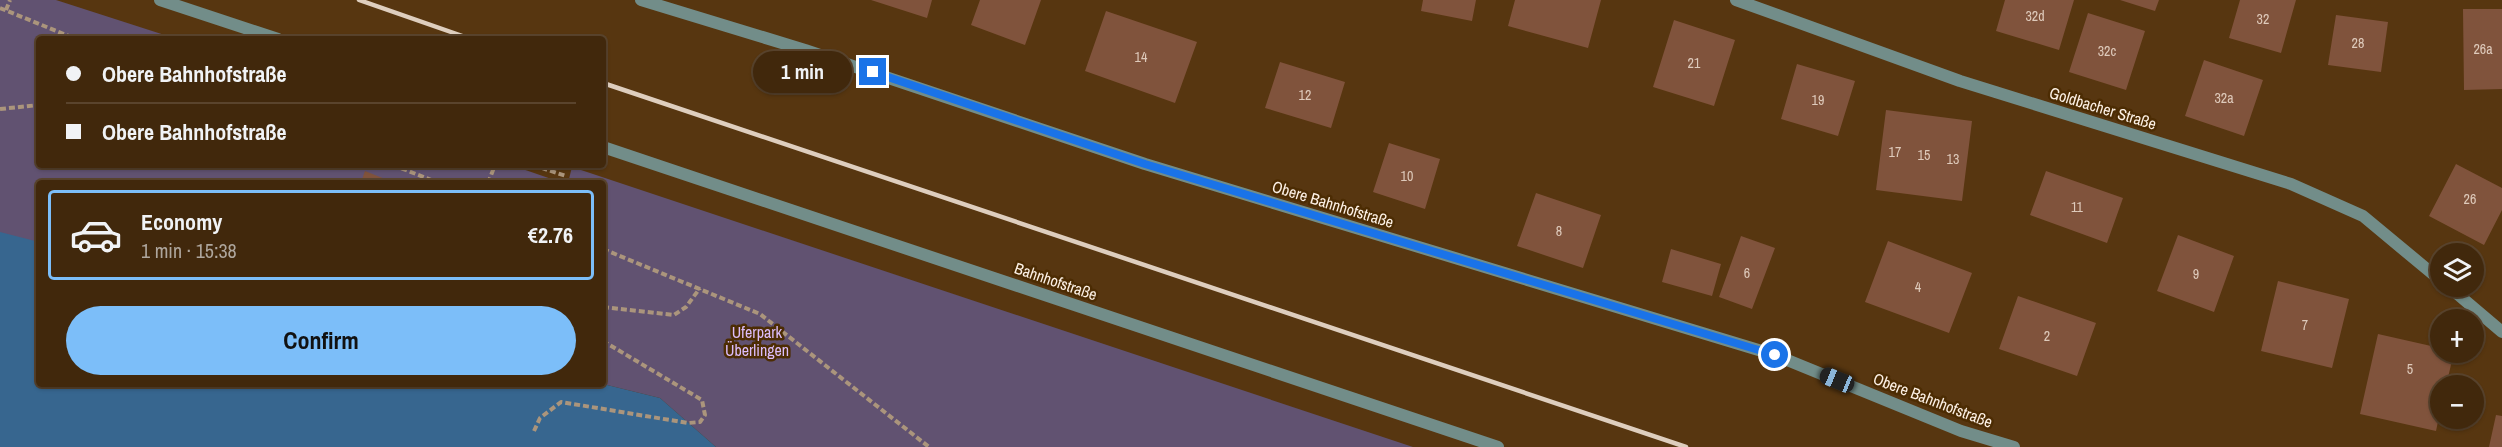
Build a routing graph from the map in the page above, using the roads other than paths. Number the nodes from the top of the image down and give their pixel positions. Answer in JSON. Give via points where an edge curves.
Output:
{"nodes":[{"id":1,"x":160,"y":0,"type":"edge"},
{"id":2,"x":640,"y":0,"type":"edge"},
{"id":3,"x":1736,"y":0,"type":"edge"},
{"id":4,"x":269,"y":36,"type":"edge"},
{"id":5,"x":606,"y":148,"type":"edge"},
{"id":6,"x":2430,"y":272,"type":"edge"},
{"id":7,"x":2461,"y":297,"type":"edge"},
{"id":8,"x":2502,"y":332,"type":"edge"},
{"id":9,"x":1498,"y":447,"type":"edge"},
{"id":10,"x":2014,"y":447,"type":"edge"}],
"edges":[{"from":1,"to":4,"type":"street"},
{"from":2,"to":10,"type":"street","name":"Obere Bahnhofstraße","via":[[805,50],[1145,164],[1775,355],[1961,431]]},
{"from":3,"to":6,"type":"street","name":"Goldbacher Straße","via":[[1960,81],[2291,184],[2364,216]]},
{"from":5,"to":9,"type":"street","name":"Bahnhofstraße"},
{"from":7,"to":8,"type":"street"}]}
